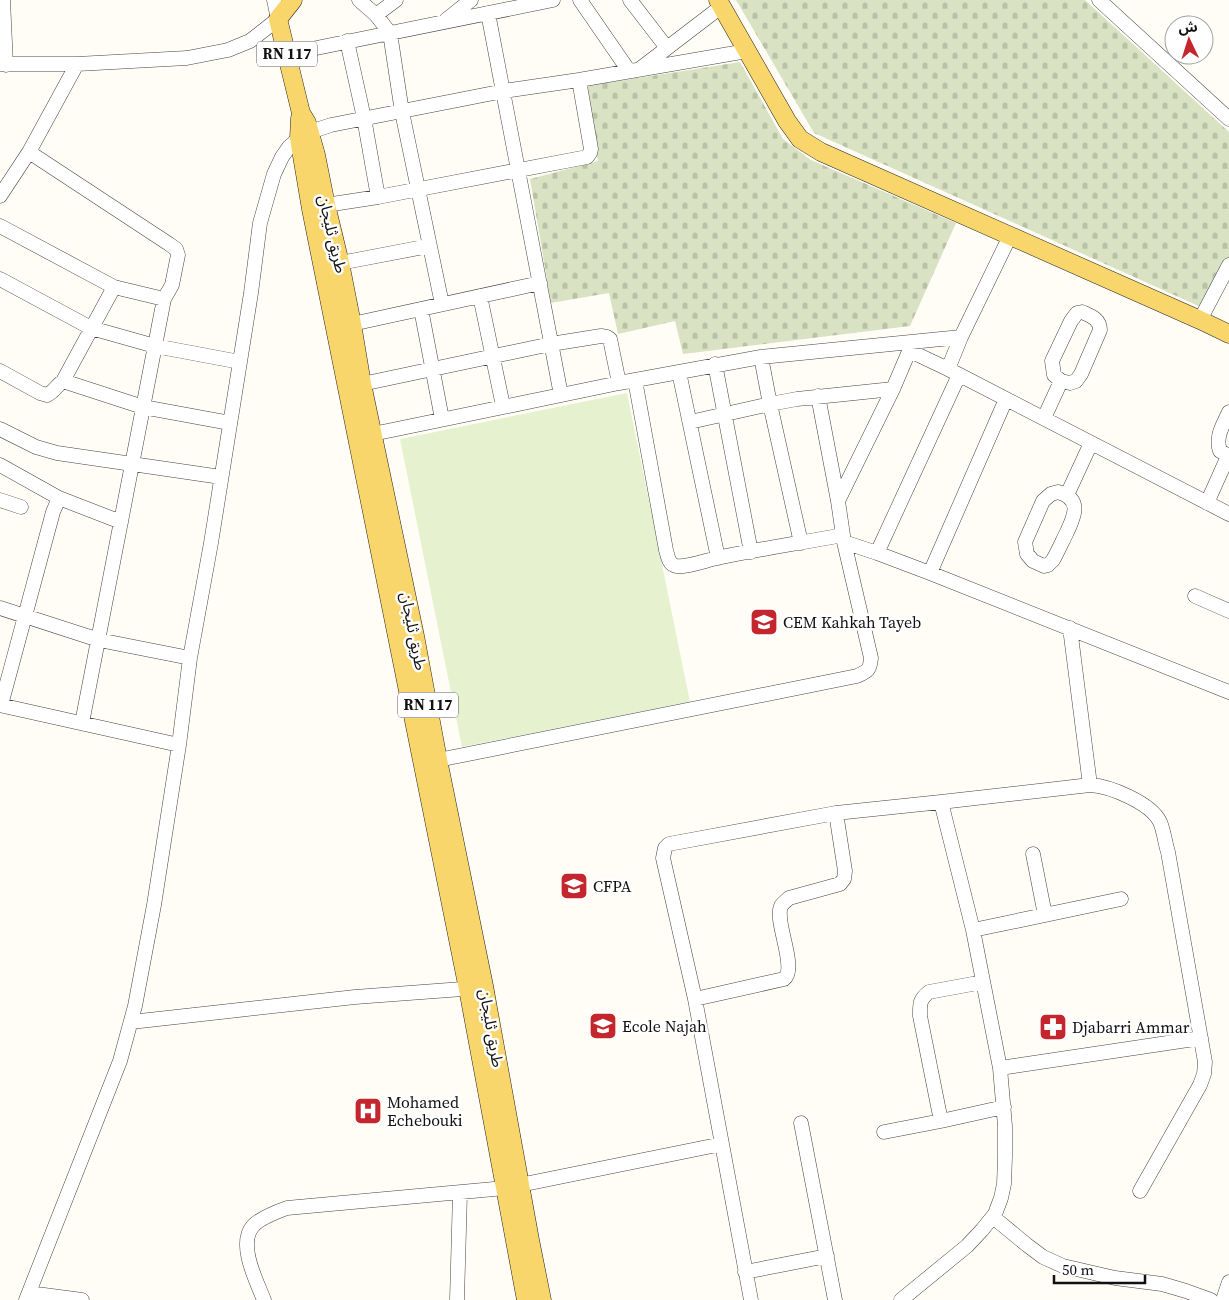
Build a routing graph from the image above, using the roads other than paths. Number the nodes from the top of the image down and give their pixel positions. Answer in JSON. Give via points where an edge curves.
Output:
{"nodes":[{"id":1,"x":3,"y":0,"type":"edge"},
{"id":2,"x":274,"y":0,"type":"edge"},
{"id":3,"x":294,"y":0,"type":"edge"},
{"id":4,"x":358,"y":0,"type":"edge"},
{"id":5,"x":396,"y":0,"type":"edge"},
{"id":6,"x":471,"y":0,"type":"edge"},
{"id":7,"x":553,"y":0,"type":"edge"},
{"id":8,"x":580,"y":0,"type":"edge"},
{"id":9,"x":630,"y":0,"type":"edge"},
{"id":10,"x":1099,"y":0,"type":"edge"},
{"id":11,"x":720,"y":3,"type":"edge"},
{"id":12,"x":488,"y":13,"type":"junction"},
{"id":13,"x":376,"y":15,"type":"junction"},
{"id":14,"x":278,"y":19,"type":"junction"},
{"id":15,"x":444,"y":22,"type":"junction"},
{"id":16,"x":390,"y":33,"type":"junction"},
{"id":17,"x":347,"y":42,"type":"junction"},
{"id":18,"x":667,"y":48,"type":"junction"},
{"id":19,"x":747,"y":51,"type":"junction"},
{"id":20,"x":286,"y":54,"type":"junction"},
{"id":21,"x":3,"y":64,"type":"edge"},
{"id":22,"x":77,"y":64,"type":"junction"},
{"id":23,"x":634,"y":70,"type":"junction"},
{"id":24,"x":578,"y":80,"type":"junction"},
{"id":25,"x":504,"y":91,"type":"junction"},
{"id":26,"x":402,"y":112,"type":"junction"},
{"id":27,"x":364,"y":118,"type":"junction"},
{"id":28,"x":1229,"y":119,"type":"edge"},
{"id":29,"x":305,"y":135,"type":"junction"},
{"id":30,"x":29,"y":152,"type":"junction"},
{"id":31,"x":519,"y":170,"type":"junction"},
{"id":32,"x":417,"y":189,"type":"junction"},
{"id":33,"x":0,"y":196,"type":"edge"},
{"id":34,"x":378,"y":197,"type":"junction"},
{"id":35,"x":326,"y":206,"type":"junction"},
{"id":36,"x":0,"y":226,"type":"edge"},
{"id":37,"x":1010,"y":236,"type":"junction"},
{"id":38,"x":429,"y":246,"type":"junction"},
{"id":39,"x":340,"y":264,"type":"junction"},
{"id":40,"x":1229,"y":265,"type":"edge"},
{"id":41,"x":0,"y":279,"type":"edge"},
{"id":42,"x":540,"y":283,"type":"junction"},
{"id":43,"x":114,"y":287,"type":"junction"},
{"id":44,"x":480,"y":296,"type":"junction"},
{"id":45,"x":164,"y":299,"type":"junction"},
{"id":46,"x":442,"y":304,"type":"junction"},
{"id":47,"x":421,"y":309,"type":"junction"},
{"id":48,"x":1200,"y":320,"type":"junction"},
{"id":49,"x":352,"y":324,"type":"junction"},
{"id":50,"x":91,"y":328,"type":"junction"},
{"id":51,"x":1229,"y":334,"type":"edge"},
{"id":52,"x":961,"y":337,"type":"junction"},
{"id":53,"x":551,"y":344,"type":"junction"},
{"id":54,"x":155,"y":346,"type":"junction"},
{"id":55,"x":912,"y":347,"type":"junction"},
{"id":56,"x":493,"y":356,"type":"junction"},
{"id":57,"x":761,"y":356,"type":"junction"},
{"id":58,"x":240,"y":362,"type":"junction"},
{"id":59,"x":715,"y":364,"type":"junction"},
{"id":60,"x":432,"y":369,"type":"junction"},
{"id":61,"x":0,"y":371,"type":"edge"},
{"id":62,"x":679,"y":372,"type":"junction"},
{"id":63,"x":954,"y":372,"type":"junction"},
{"id":64,"x":635,"y":380,"type":"junction"},
{"id":65,"x":64,"y":381,"type":"junction"},
{"id":66,"x":1061,"y":381,"type":"junction"},
{"id":67,"x":619,"y":383,"type":"junction"},
{"id":68,"x":362,"y":384,"type":"junction"},
{"id":69,"x":894,"y":389,"type":"junction"},
{"id":70,"x":561,"y":395,"type":"junction"},
{"id":71,"x":818,"y":396,"type":"junction"},
{"id":72,"x":1006,"y":399,"type":"junction"},
{"id":73,"x":770,"y":404,"type":"junction"},
{"id":74,"x":503,"y":406,"type":"junction"},
{"id":75,"x":143,"y":407,"type":"junction"},
{"id":76,"x":1229,"y":412,"type":"edge"},
{"id":77,"x":725,"y":414,"type":"junction"},
{"id":78,"x":1044,"y":418,"type":"junction"},
{"id":79,"x":442,"y":419,"type":"junction"},
{"id":80,"x":690,"y":422,"type":"junction"},
{"id":81,"x":230,"y":423,"type":"junction"},
{"id":82,"x":0,"y":429,"type":"edge"},
{"id":83,"x":364,"y":436,"type":"junction"},
{"id":84,"x":1091,"y":443,"type":"junction"},
{"id":85,"x":1228,"y":456,"type":"edge"},
{"id":86,"x":132,"y":464,"type":"junction"},
{"id":87,"x":0,"y":465,"type":"edge"},
{"id":88,"x":221,"y":477,"type":"junction"},
{"id":89,"x":1067,"y":495,"type":"junction"},
{"id":90,"x":59,"y":498,"type":"junction"},
{"id":91,"x":0,"y":500,"type":"edge"},
{"id":92,"x":838,"y":501,"type":"junction"},
{"id":93,"x":1206,"y":503,"type":"junction"},
{"id":94,"x":21,"y":507,"type":"dead end"},
{"id":95,"x":1229,"y":514,"type":"edge"},
{"id":96,"x":121,"y":522,"type":"junction"},
{"id":97,"x":844,"y":538,"type":"junction"},
{"id":98,"x":801,"y":543,"type":"junction"},
{"id":99,"x":751,"y":552,"type":"junction"},
{"id":100,"x":878,"y":552,"type":"junction"},
{"id":101,"x":718,"y":558,"type":"junction"},
{"id":102,"x":930,"y":572,"type":"junction"},
{"id":103,"x":1195,"y":596,"type":"dead end"},
{"id":104,"x":0,"y":608,"type":"edge"},
{"id":105,"x":1229,"y":610,"type":"edge"},
{"id":106,"x":26,"y":616,"type":"junction"},
{"id":107,"x":1070,"y":628,"type":"junction"},
{"id":108,"x":99,"y":640,"type":"junction"},
{"id":109,"x":190,"y":658,"type":"junction"},
{"id":110,"x":1228,"y":690,"type":"edge"},
{"id":111,"x":1,"y":705,"type":"edge"},
{"id":112,"x":82,"y":723,"type":"junction"},
{"id":113,"x":179,"y":746,"type":"junction"},
{"id":114,"x":438,"y":760,"type":"junction"},
{"id":115,"x":1090,"y":785,"type":"junction"},
{"id":116,"x":942,"y":802,"type":"junction"},
{"id":117,"x":836,"y":813,"type":"junction"},
{"id":118,"x":1033,"y":854,"type":"dead end"},
{"id":119,"x":1121,"y":899,"type":"dead end"},
{"id":120,"x":1045,"y":915,"type":"junction"},
{"id":121,"x":973,"y":930,"type":"junction"},
{"id":122,"x":983,"y":982,"type":"junction"},
{"id":123,"x":476,"y":988,"type":"junction"},
{"id":124,"x":695,"y":1000,"type":"junction"},
{"id":125,"x":131,"y":1022,"type":"junction"},
{"id":126,"x":1201,"y":1038,"type":"junction"},
{"id":127,"x":1000,"y":1068,"type":"junction"},
{"id":128,"x":1004,"y":1107,"type":"junction"},
{"id":129,"x":941,"y":1121,"type":"junction"},
{"id":130,"x":801,"y":1123,"type":"dead end"},
{"id":131,"x":884,"y":1132,"type":"dead end"},
{"id":132,"x":722,"y":1144,"type":"junction"},
{"id":133,"x":513,"y":1187,"type":"junction"},
{"id":134,"x":1140,"y":1191,"type":"dead end"},
{"id":135,"x":460,"y":1192,"type":"junction"},
{"id":136,"x":993,"y":1217,"type":"junction"},
{"id":137,"x":827,"y":1256,"type":"junction"},
{"id":138,"x":746,"y":1272,"type":"junction"},
{"id":139,"x":1229,"y":1282,"type":"edge"},
{"id":140,"x":28,"y":1297,"type":"edge"},
{"id":141,"x":82,"y":1300,"type":"edge"},
{"id":142,"x":264,"y":1300,"type":"edge"},
{"id":143,"x":458,"y":1300,"type":"edge"},
{"id":144,"x":526,"y":1300,"type":"edge"},
{"id":145,"x":542,"y":1300,"type":"edge"},
{"id":146,"x":751,"y":1300,"type":"edge"},
{"id":147,"x":835,"y":1300,"type":"edge"},
{"id":148,"x":901,"y":1300,"type":"edge"},
{"id":149,"x":1211,"y":1300,"type":"edge"},
{"id":150,"x":1223,"y":1300,"type":"edge"}],
"edges":[{"from":1,"to":21,"type":"street"},
{"from":2,"to":14,"type":"street"},
{"from":3,"to":14,"type":"main road","number":"RN 117"},
{"from":4,"to":13,"type":"street"},
{"from":5,"to":13,"type":"street"},
{"from":6,"to":15,"type":"street"},
{"from":7,"to":12,"type":"street"},
{"from":8,"to":23,"type":"street"},
{"from":9,"to":18,"type":"street"},
{"from":10,"to":28,"type":"street"},
{"from":11,"to":18,"type":"street"},
{"from":11,"to":19,"type":"main road"},
{"from":12,"to":15,"type":"street"},
{"from":12,"to":25,"type":"street"},
{"from":13,"to":16,"type":"street"},
{"from":14,"to":20,"type":"main road","name":"طريق ثليجان","number":"RN 117"},
{"from":14,"to":22,"type":"street","via":[[250,41],[228,50],[187,58]]},
{"from":15,"to":16,"type":"street"},
{"from":16,"to":17,"type":"street"},
{"from":16,"to":26,"type":"street"},
{"from":17,"to":20,"type":"street"},
{"from":17,"to":27,"type":"street"},
{"from":18,"to":23,"type":"street"},
{"from":19,"to":23,"type":"street"},
{"from":19,"to":37,"type":"main road","via":[[800,139],[821,152]]},
{"from":20,"to":29,"type":"main road","name":"طريق ثليجان","number":"RN 117","via":[[301,113],[307,123]]},
{"from":21,"to":22,"type":"street"},
{"from":22,"to":30,"type":"street"},
{"from":23,"to":24,"type":"street"},
{"from":24,"to":25,"type":"street"},
{"from":24,"to":31,"type":"street","via":[[590,153],[587,157]]},
{"from":25,"to":26,"type":"street"},
{"from":25,"to":31,"type":"street"},
{"from":26,"to":27,"type":"street"},
{"from":26,"to":32,"type":"street"},
{"from":27,"to":29,"type":"street"},
{"from":27,"to":34,"type":"street"},
{"from":29,"to":35,"type":"main road","name":"طريق ثليجان","number":"RN 117","via":[[316,155]]},
{"from":29,"to":58,"type":"street","via":[[289,147],[274,174],[260,223]]},
{"from":29,"to":83,"type":"main road","name":"طريق ثليجان","number":"RN 117","via":[[311,209]]},
{"from":30,"to":33,"type":"street"},
{"from":30,"to":45,"type":"street","via":[[176,249],[178,255],[172,285]]},
{"from":31,"to":32,"type":"street"},
{"from":31,"to":42,"type":"street"},
{"from":32,"to":34,"type":"street"},
{"from":32,"to":38,"type":"street"},
{"from":34,"to":35,"type":"street"},
{"from":35,"to":39,"type":"main road","name":"طريق ثليجان","number":"RN 117"},
{"from":36,"to":43,"type":"street"},
{"from":37,"to":48,"type":"main road"},
{"from":37,"to":52,"type":"street"},
{"from":38,"to":39,"type":"street"},
{"from":38,"to":46,"type":"street"},
{"from":39,"to":49,"type":"main road","name":"طريق ثليجان","number":"RN 117"},
{"from":40,"to":48,"type":"street"},
{"from":41,"to":50,"type":"street"},
{"from":42,"to":44,"type":"street"},
{"from":42,"to":53,"type":"street"},
{"from":43,"to":45,"type":"street"},
{"from":43,"to":50,"type":"street"},
{"from":44,"to":46,"type":"street"},
{"from":44,"to":56,"type":"street"},
{"from":45,"to":54,"type":"street"},
{"from":46,"to":47,"type":"street"},
{"from":47,"to":49,"type":"street"},
{"from":47,"to":60,"type":"street"},
{"from":48,"to":51,"type":"main road"},
{"from":49,"to":68,"type":"main road","name":"طريق ثليجان","number":"RN 117"},
{"from":50,"to":54,"type":"street"},
{"from":50,"to":65,"type":"street"},
{"from":52,"to":55,"type":"street"},
{"from":52,"to":63,"type":"street"},
{"from":53,"to":56,"type":"street"},
{"from":53,"to":67,"type":"street","via":[[607,337]]},
{"from":53,"to":70,"type":"street"},
{"from":54,"to":58,"type":"street"},
{"from":54,"to":75,"type":"street"},
{"from":55,"to":57,"type":"street"},
{"from":55,"to":63,"type":"street"},
{"from":55,"to":69,"type":"street"},
{"from":56,"to":60,"type":"street"},
{"from":56,"to":74,"type":"street"},
{"from":57,"to":59,"type":"street"},
{"from":57,"to":73,"type":"street"},
{"from":58,"to":81,"type":"street"},
{"from":59,"to":62,"type":"street"},
{"from":59,"to":77,"type":"street"},
{"from":60,"to":68,"type":"street"},
{"from":60,"to":79,"type":"street"},
{"from":61,"to":65,"type":"street","via":[[40,394],[52,393]]},
{"from":62,"to":64,"type":"street"},
{"from":62,"to":80,"type":"street"},
{"from":63,"to":72,"type":"street"},
{"from":63,"to":100,"type":"street"},
{"from":64,"to":67,"type":"street"},
{"from":64,"to":101,"type":"street","via":[[669,561],[677,566]]},
{"from":65,"to":75,"type":"street"},
{"from":66,"to":66,"type":"street","via":[[1076,381],[1100,330],[1098,320],[1082,312],[1071,321],[1052,361],[1054,375]]},
{"from":66,"to":78,"type":"street"},
{"from":67,"to":70,"type":"street"},
{"from":68,"to":83,"type":"main road","name":"طريق ثليجان","number":"RN 117"},
{"from":69,"to":71,"type":"street"},
{"from":69,"to":92,"type":"street"},
{"from":70,"to":74,"type":"street"},
{"from":71,"to":73,"type":"street"},
{"from":71,"to":92,"type":"street"},
{"from":72,"to":78,"type":"street"},
{"from":72,"to":102,"type":"street"},
{"from":73,"to":77,"type":"street"},
{"from":73,"to":98,"type":"street"},
{"from":74,"to":79,"type":"street"},
{"from":75,"to":81,"type":"street"},
{"from":75,"to":86,"type":"street"},
{"from":76,"to":85,"type":"street","via":[[1218,436],[1220,451]]},
{"from":77,"to":80,"type":"street"},
{"from":77,"to":99,"type":"street"},
{"from":78,"to":84,"type":"street"},
{"from":79,"to":83,"type":"street"},
{"from":80,"to":101,"type":"street"},
{"from":81,"to":88,"type":"street"},
{"from":82,"to":86,"type":"street","via":[[36,448]]},
{"from":83,"to":114,"type":"main road","name":"طريق ثليجان","number":"RN 117","via":[[415,636]]},
{"from":83,"to":123,"type":"main road","name":"طريق ثليجان","number":"RN 117"},
{"from":84,"to":89,"type":"street"},
{"from":84,"to":93,"type":"street"},
{"from":85,"to":93,"type":"street"},
{"from":86,"to":88,"type":"street"},
{"from":86,"to":96,"type":"street"},
{"from":87,"to":90,"type":"street"},
{"from":88,"to":109,"type":"street"},
{"from":89,"to":89,"type":"street","via":[[1058,492],[1043,501],[1025,542],[1027,554],[1044,566],[1053,560],[1074,518],[1073,501]]},
{"from":90,"to":96,"type":"street"},
{"from":90,"to":106,"type":"street"},
{"from":91,"to":94,"type":"street"},
{"from":92,"to":97,"type":"street"},
{"from":93,"to":95,"type":"street"},
{"from":96,"to":108,"type":"street"},
{"from":97,"to":98,"type":"street"},
{"from":97,"to":100,"type":"street"},
{"from":97,"to":114,"type":"street","via":[[871,658],[867,672]]},
{"from":98,"to":99,"type":"street"},
{"from":99,"to":101,"type":"street"},
{"from":100,"to":102,"type":"street"},
{"from":102,"to":107,"type":"street"},
{"from":103,"to":105,"type":"street"},
{"from":104,"to":106,"type":"street"},
{"from":106,"to":108,"type":"street"},
{"from":106,"to":111,"type":"street"},
{"from":107,"to":110,"type":"street"},
{"from":107,"to":115,"type":"street"},
{"from":108,"to":109,"type":"street"},
{"from":108,"to":112,"type":"street"},
{"from":109,"to":113,"type":"street"},
{"from":111,"to":112,"type":"street"},
{"from":112,"to":113,"type":"street"},
{"from":113,"to":125,"type":"street","via":[[154,905]]},
{"from":114,"to":123,"type":"main road","name":"طريق ثليجان","number":"RN 117"},
{"from":115,"to":116,"type":"street"},
{"from":115,"to":126,"type":"street","via":[[1115,790],[1131,798],[1156,816],[1160,823]]},
{"from":116,"to":117,"type":"street"},
{"from":116,"to":121,"type":"street"},
{"from":117,"to":124,"type":"street","via":[[844,879],[840,884],[789,898],[781,906],[788,976]]},
{"from":117,"to":124,"type":"street","via":[[669,844],[665,848],[663,858]]},
{"from":118,"to":120,"type":"street"},
{"from":119,"to":120,"type":"street"},
{"from":120,"to":121,"type":"street"},
{"from":121,"to":122,"type":"street"},
{"from":122,"to":127,"type":"street"},
{"from":122,"to":129,"type":"street","via":[[929,992],[920,1004]]},
{"from":123,"to":125,"type":"street","via":[[355,996]]},
{"from":123,"to":133,"type":"main road","name":"طريق ثليجان","number":"RN 117"},
{"from":124,"to":132,"type":"street"},
{"from":125,"to":140,"type":"street","via":[[120,1061]]},
{"from":126,"to":127,"type":"street"},
{"from":126,"to":134,"type":"street","via":[[1205,1062],[1200,1085]]},
{"from":127,"to":128,"type":"street"},
{"from":128,"to":129,"type":"street"},
{"from":128,"to":136,"type":"street","via":[[1004,1184]]},
{"from":129,"to":131,"type":"street"},
{"from":130,"to":137,"type":"street"},
{"from":132,"to":133,"type":"street"},
{"from":132,"to":138,"type":"street"},
{"from":133,"to":135,"type":"street"},
{"from":133,"to":144,"type":"main road","name":"طريق ثليجان","number":"RN 117"},
{"from":133,"to":145,"type":"main road","name":"طريق ثليجان","number":"RN 117"},
{"from":135,"to":142,"type":"street","via":[[287,1208],[272,1213],[252,1227],[246,1241],[248,1258]]},
{"from":135,"to":143,"type":"street"},
{"from":136,"to":148,"type":"street","via":[[967,1246]]},
{"from":136,"to":149,"type":"street","via":[[1043,1257],[1063,1266],[1115,1278],[1162,1284]]},
{"from":137,"to":138,"type":"street"},
{"from":137,"to":147,"type":"street"},
{"from":138,"to":146,"type":"street"},
{"from":139,"to":150,"type":"street"},
{"from":140,"to":141,"type":"street"}]}
